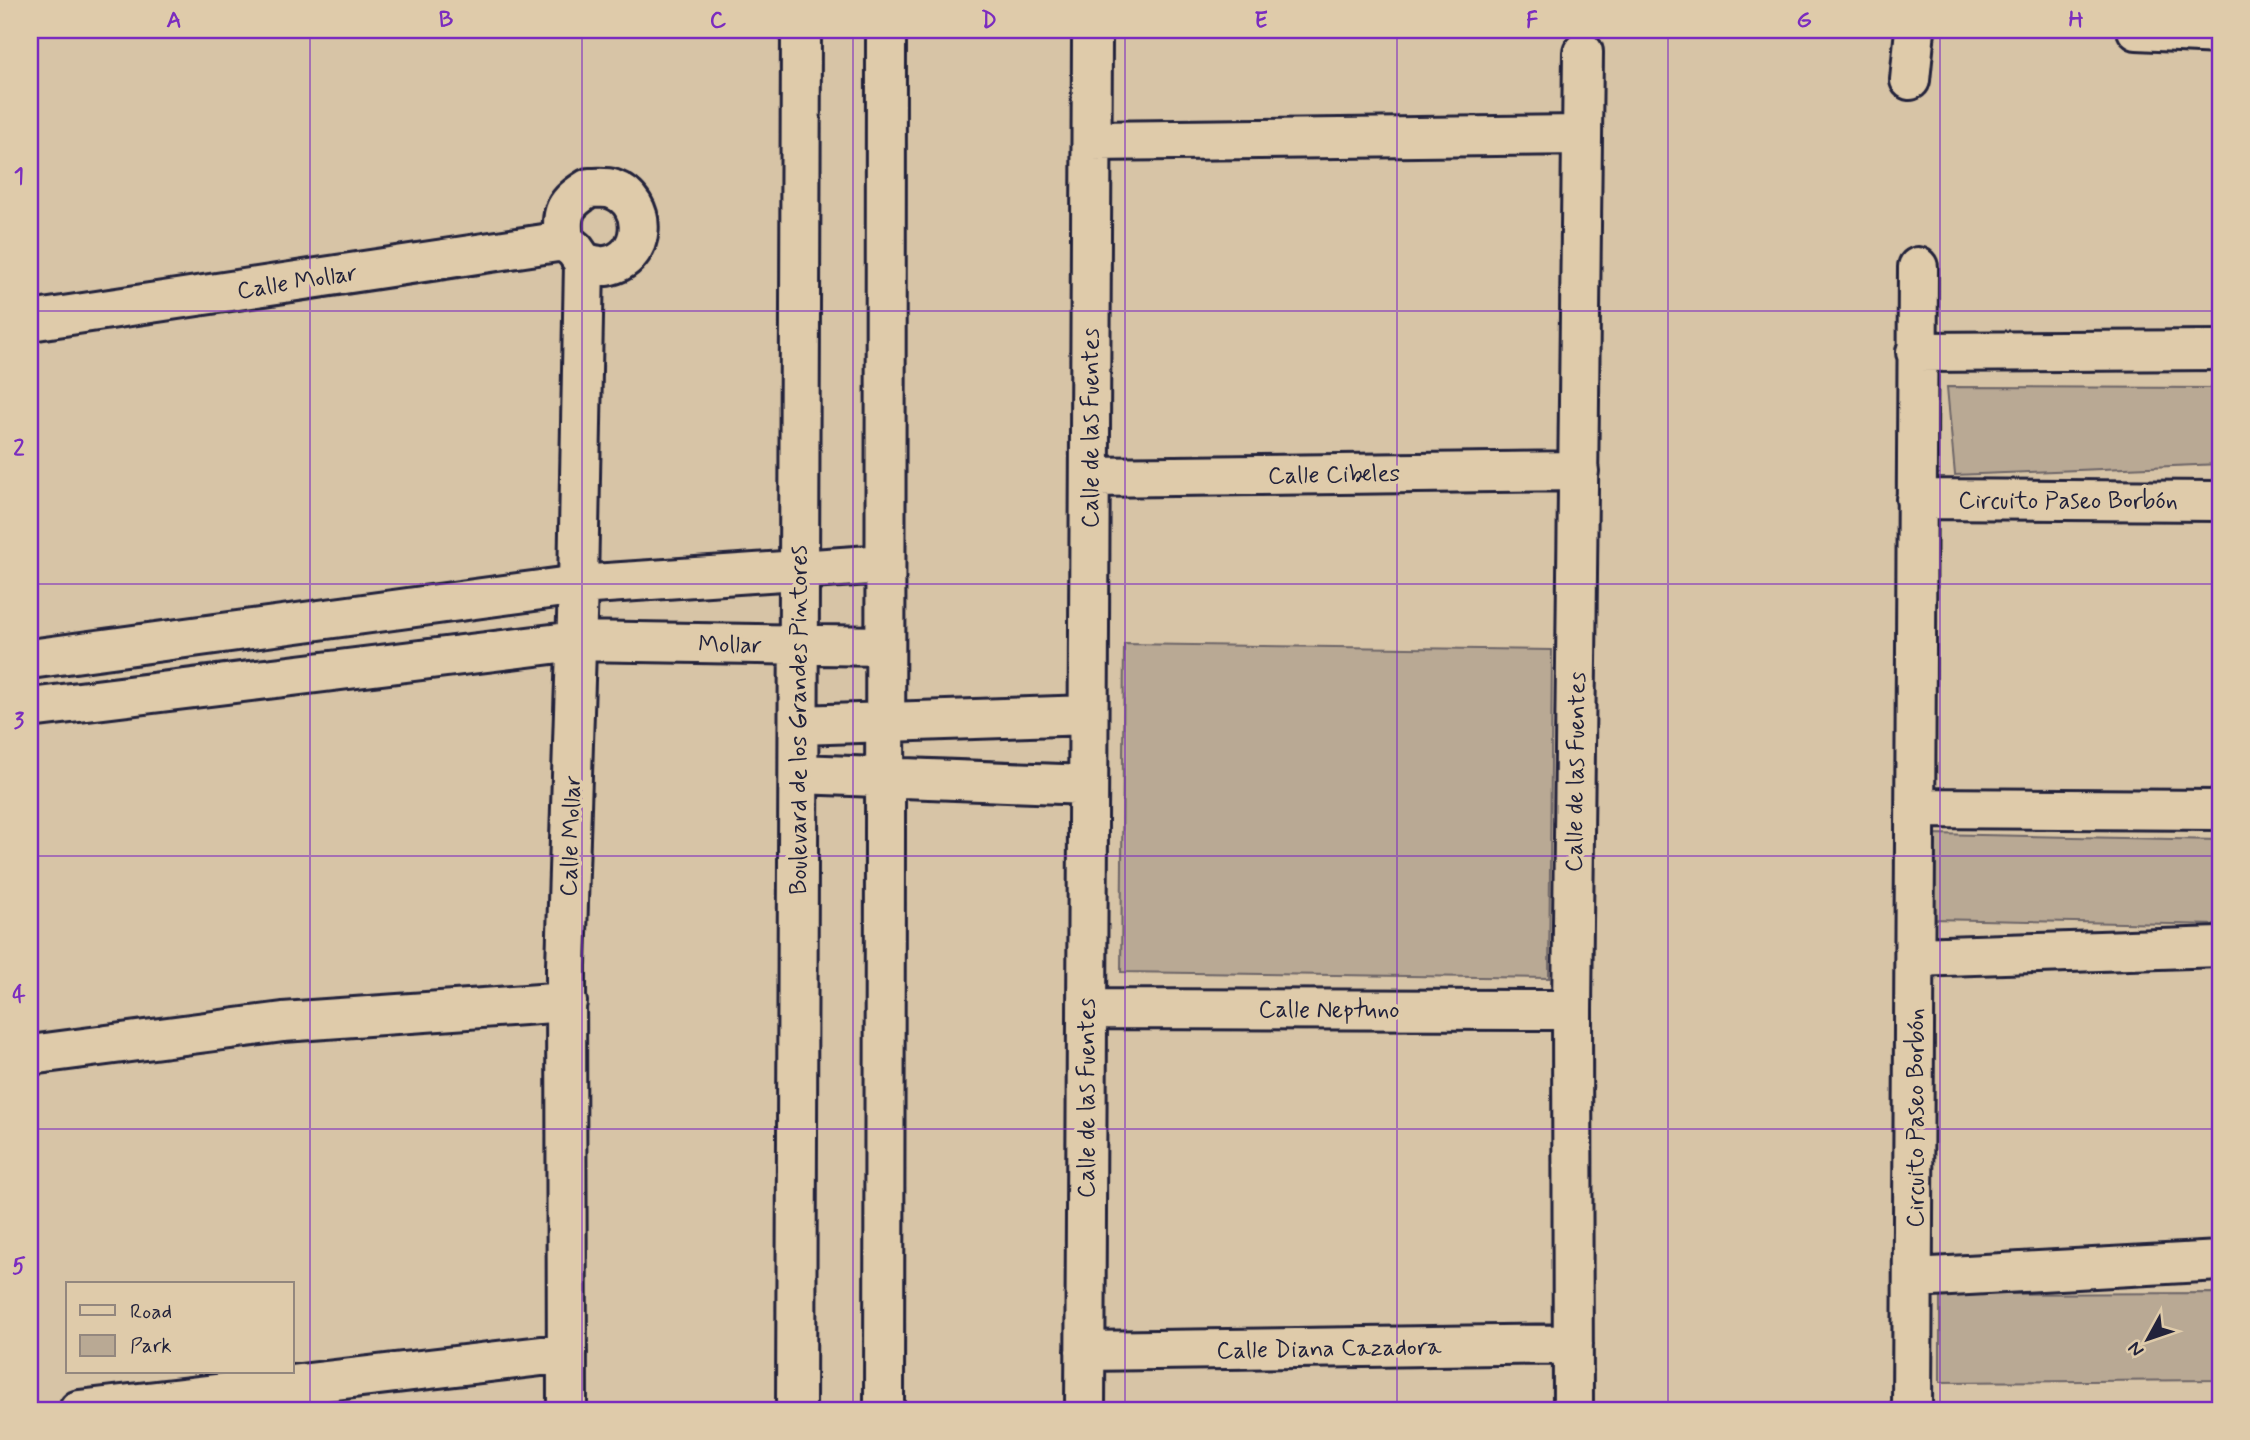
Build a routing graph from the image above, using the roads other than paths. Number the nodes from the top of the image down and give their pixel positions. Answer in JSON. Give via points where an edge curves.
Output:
{"nodes":[{"id":1,"x":801,"y":30,"type":"edge"},
{"id":2,"x":886,"y":30,"type":"edge"},
{"id":3,"x":1915,"y":30,"type":"edge"},
{"id":4,"x":2137,"y":30,"type":"edge"},
{"id":5,"x":2220,"y":34,"type":"edge"},
{"id":6,"x":1092,"y":40,"type":"dead end"},
{"id":7,"x":1583,"y":52,"type":"dead end"},
{"id":8,"x":1910,"y":80,"type":"dead end"},
{"id":9,"x":1582,"y":135,"type":"junction"},
{"id":10,"x":1092,"y":141,"type":"junction"},
{"id":11,"x":1918,"y":267,"type":"dead end"},
{"id":12,"x":30,"y":321,"type":"edge"},
{"id":13,"x":2220,"y":349,"type":"edge"},
{"id":14,"x":1916,"y":352,"type":"junction"},
{"id":15,"x":1579,"y":471,"type":"junction"},
{"id":16,"x":1090,"y":477,"type":"junction"},
{"id":17,"x":1916,"y":499,"type":"junction"},
{"id":18,"x":2220,"y":501,"type":"edge"},
{"id":19,"x":885,"y":564,"type":"junction"},
{"id":20,"x":798,"y":570,"type":"junction"},
{"id":21,"x":578,"y":585,"type":"junction"},
{"id":22,"x":576,"y":640,"type":"junction"},
{"id":23,"x":800,"y":645,"type":"junction"},
{"id":24,"x":885,"y":646,"type":"junction"},
{"id":25,"x":30,"y":659,"type":"edge"},
{"id":26,"x":30,"y":708,"type":"edge"},
{"id":27,"x":1088,"y":715,"type":"junction"},
{"id":28,"x":886,"y":722,"type":"junction"},
{"id":29,"x":800,"y":725,"type":"junction"},
{"id":30,"x":799,"y":774,"type":"junction"},
{"id":31,"x":887,"y":777,"type":"junction"},
{"id":32,"x":1088,"y":785,"type":"junction"},
{"id":33,"x":1915,"y":808,"type":"junction"},
{"id":34,"x":2220,"y":810,"type":"edge"},
{"id":35,"x":2220,"y":947,"type":"edge"},
{"id":36,"x":1915,"y":957,"type":"junction"},
{"id":37,"x":567,"y":1002,"type":"junction"},
{"id":38,"x":1087,"y":1009,"type":"junction"},
{"id":39,"x":1572,"y":1010,"type":"junction"},
{"id":40,"x":30,"y":1055,"type":"edge"},
{"id":41,"x":2220,"y":1261,"type":"edge"},
{"id":42,"x":1914,"y":1278,"type":"junction"},
{"id":43,"x":1573,"y":1344,"type":"junction"},
{"id":44,"x":1085,"y":1352,"type":"junction"},
{"id":45,"x":567,"y":1353,"type":"junction"},
{"id":46,"x":93,"y":1410,"type":"edge"},
{"id":47,"x":567,"y":1410,"type":"edge"},
{"id":48,"x":796,"y":1410,"type":"edge"},
{"id":49,"x":884,"y":1410,"type":"edge"},
{"id":50,"x":1085,"y":1410,"type":"edge"},
{"id":51,"x":1573,"y":1410,"type":"edge"},
{"id":52,"x":1912,"y":1410,"type":"edge"}],
"edges":[{"from":1,"to":20,"type":"street","name":"Boulevard de los Grandes Pintores"},
{"from":2,"to":19,"type":"street"},
{"from":3,"to":8,"type":"street"},
{"from":4,"to":5,"type":"street"},
{"from":6,"to":10,"type":"street","name":"Calle de las Fuentes"},
{"from":7,"to":9,"type":"street","name":"Calle de las Fuentes"},
{"from":9,"to":10,"type":"street"},
{"from":9,"to":15,"type":"street","name":"Calle de las Fuentes"},
{"from":10,"to":16,"type":"street","name":"Calle de las Fuentes"},
{"from":11,"to":14,"type":"street","name":"Circuito Paseo Borbón"},
{"from":12,"to":21,"type":"street","name":"Calle Mollar","via":[[574,252]]},
{"from":13,"to":14,"type":"street"},
{"from":14,"to":17,"type":"street","name":"Circuito Paseo Borbón"},
{"from":15,"to":16,"type":"street","name":"Calle Cibeles"},
{"from":15,"to":39,"type":"street","name":"Calle de las Fuentes"},
{"from":16,"to":27,"type":"street","name":"Calle de las Fuentes"},
{"from":17,"to":18,"type":"street","name":"Circuito Paseo Borbón"},
{"from":17,"to":33,"type":"street","name":"Circuito Paseo Borbón"},
{"from":19,"to":20,"type":"street"},
{"from":19,"to":24,"type":"street"},
{"from":20,"to":21,"type":"street"},
{"from":20,"to":23,"type":"street","name":"Boulevard de los Grandes Pintores"},
{"from":21,"to":22,"type":"street","name":"Calle Mollar"},
{"from":21,"to":25,"type":"street"},
{"from":22,"to":23,"type":"street","name":"Mollar"},
{"from":22,"to":26,"type":"street","name":"Mollar"},
{"from":22,"to":37,"type":"street","name":"Calle Mollar"},
{"from":23,"to":24,"type":"street","name":"Mollar"},
{"from":23,"to":29,"type":"street","name":"Boulevard de los Grandes Pintores"},
{"from":24,"to":28,"type":"street"},
{"from":27,"to":28,"type":"street"},
{"from":27,"to":32,"type":"street","name":"Calle de las Fuentes"},
{"from":28,"to":29,"type":"street"},
{"from":28,"to":31,"type":"street"},
{"from":29,"to":30,"type":"street","name":"Boulevard de los Grandes Pintores"},
{"from":30,"to":31,"type":"street"},
{"from":30,"to":48,"type":"street","name":"Boulevard de los Grandes Pintores"},
{"from":31,"to":32,"type":"street"},
{"from":31,"to":49,"type":"street"},
{"from":32,"to":38,"type":"street","name":"Calle de las Fuentes"},
{"from":33,"to":34,"type":"street"},
{"from":33,"to":36,"type":"street","name":"Circuito Paseo Borbón"},
{"from":35,"to":36,"type":"street"},
{"from":36,"to":42,"type":"street","name":"Circuito Paseo Borbón"},
{"from":37,"to":40,"type":"street","via":[[282,1022]]},
{"from":37,"to":45,"type":"street","name":"Calle Mollar"},
{"from":38,"to":39,"type":"street","name":"Calle Neptuno"},
{"from":38,"to":44,"type":"street","name":"Calle de las Fuentes"},
{"from":39,"to":43,"type":"street","name":"Calle de las Fuentes"},
{"from":41,"to":42,"type":"street"},
{"from":42,"to":52,"type":"street","name":"Circuito Paseo Borbón"},
{"from":43,"to":44,"type":"street","name":"Calle Diana Cazadora"},
{"from":43,"to":51,"type":"street","name":"Calle de las Fuentes"},
{"from":44,"to":50,"type":"street","name":"Calle de las Fuentes"},
{"from":45,"to":46,"type":"street"},
{"from":45,"to":47,"type":"street","name":"Calle Mollar"}]}
